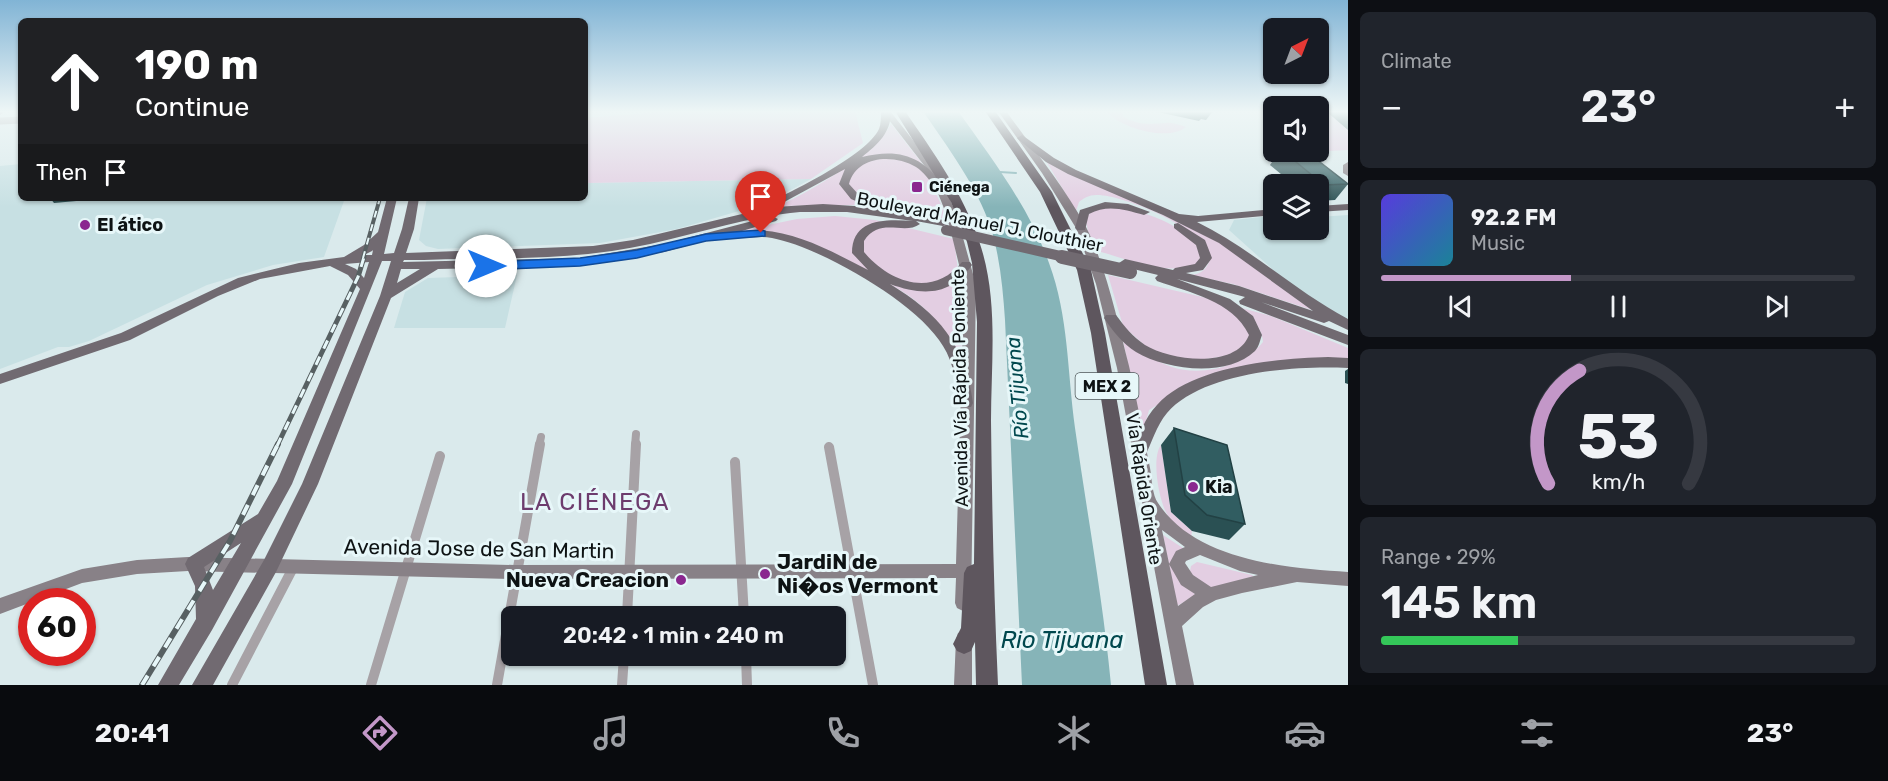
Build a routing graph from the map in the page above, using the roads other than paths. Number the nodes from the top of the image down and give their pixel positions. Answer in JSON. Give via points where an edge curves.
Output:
{"nodes":[{"id":1,"x":871,"y":143,"type":"edge"},
{"id":2,"x":912,"y":143,"type":"edge"},
{"id":3,"x":921,"y":143,"type":"edge"},
{"id":4,"x":1012,"y":143,"type":"edge"},
{"id":5,"x":1025,"y":143,"type":"edge"},
{"id":6,"x":1028,"y":143,"type":"edge"},
{"id":7,"x":1348,"y":165,"type":"edge"},
{"id":8,"x":1348,"y":173,"type":"edge"},
{"id":9,"x":1083,"y":177,"type":"junction"},
{"id":10,"x":939,"y":186,"type":"junction"},
{"id":11,"x":391,"y":201,"type":"edge"},
{"id":12,"x":413,"y":201,"type":"edge"},
{"id":13,"x":1348,"y":207,"type":"edge"},
{"id":14,"x":1329,"y":210,"type":"edge"},
{"id":15,"x":1329,"y":211,"type":"edge"},
{"id":16,"x":1348,"y":212,"type":"edge"},
{"id":17,"x":901,"y":214,"type":"junction"},
{"id":18,"x":1263,"y":214,"type":"edge"},
{"id":19,"x":1263,"y":214,"type":"edge"},
{"id":20,"x":748,"y":215,"type":"junction"},
{"id":21,"x":914,"y":224,"type":"junction"},
{"id":22,"x":945,"y":227,"type":"junction"},
{"id":23,"x":1081,"y":228,"type":"junction"},
{"id":24,"x":408,"y":229,"type":"junction"},
{"id":25,"x":385,"y":231,"type":"junction"},
{"id":26,"x":706,"y":238,"type":"junction"},
{"id":27,"x":440,"y":261,"type":"junction"},
{"id":28,"x":397,"y":262,"type":"junction"},
{"id":29,"x":340,"y":263,"type":"junction"},
{"id":30,"x":375,"y":263,"type":"junction"},
{"id":31,"x":966,"y":265,"type":"junction"},
{"id":32,"x":1156,"y":273,"type":"junction"},
{"id":33,"x":366,"y":289,"type":"junction"},
{"id":34,"x":1296,"y":293,"type":"junction"},
{"id":35,"x":386,"y":296,"type":"junction"},
{"id":36,"x":1111,"y":318,"type":"junction"},
{"id":37,"x":1348,"y":327,"type":"edge"},
{"id":38,"x":1348,"y":340,"type":"edge"},
{"id":39,"x":1348,"y":363,"type":"edge"},
{"id":40,"x":0,"y":379,"type":"edge"},
{"id":41,"x":326,"y":384,"type":"junction"},
{"id":42,"x":351,"y":385,"type":"junction"},
{"id":43,"x":966,"y":403,"type":"junction"},
{"id":44,"x":636,"y":435,"type":"dead end"},
{"id":45,"x":541,"y":437,"type":"dead end"},
{"id":46,"x":829,"y":447,"type":"dead end"},
{"id":47,"x":1138,"y":454,"type":"junction"},
{"id":48,"x":440,"y":456,"type":"dead end"},
{"id":49,"x":735,"y":462,"type":"dead end"},
{"id":50,"x":1148,"y":501,"type":"junction"},
{"id":51,"x":982,"y":514,"type":"junction"},
{"id":52,"x":265,"y":518,"type":"junction"},
{"id":53,"x":1198,"y":549,"type":"junction"},
{"id":54,"x":194,"y":564,"type":"junction"},
{"id":55,"x":240,"y":564,"type":"junction"},
{"id":56,"x":270,"y":566,"type":"junction"},
{"id":57,"x":294,"y":566,"type":"junction"},
{"id":58,"x":407,"y":569,"type":"junction"},
{"id":59,"x":743,"y":571,"type":"junction"},
{"id":60,"x":853,"y":571,"type":"junction"},
{"id":61,"x":963,"y":571,"type":"junction"},
{"id":62,"x":515,"y":572,"type":"junction"},
{"id":63,"x":631,"y":572,"type":"junction"},
{"id":64,"x":1295,"y":576,"type":"junction"},
{"id":65,"x":1348,"y":579,"type":"edge"},
{"id":66,"x":1208,"y":594,"type":"junction"},
{"id":67,"x":0,"y":606,"type":"edge"},
{"id":68,"x":628,"y":606,"type":"edge"},
{"id":69,"x":744,"y":606,"type":"edge"},
{"id":70,"x":1173,"y":623,"type":"junction"},
{"id":71,"x":205,"y":624,"type":"junction"},
{"id":72,"x":964,"y":644,"type":"junction"},
{"id":73,"x":623,"y":666,"type":"edge"},
{"id":74,"x":746,"y":666,"type":"edge"},
{"id":75,"x":168,"y":685,"type":"edge"},
{"id":76,"x":202,"y":685,"type":"edge"},
{"id":77,"x":232,"y":685,"type":"edge"},
{"id":78,"x":371,"y":685,"type":"edge"},
{"id":79,"x":497,"y":685,"type":"edge"},
{"id":80,"x":622,"y":685,"type":"edge"},
{"id":81,"x":747,"y":685,"type":"edge"},
{"id":82,"x":873,"y":685,"type":"edge"},
{"id":83,"x":963,"y":685,"type":"edge"},
{"id":84,"x":987,"y":685,"type":"edge"},
{"id":85,"x":1156,"y":685,"type":"edge"},
{"id":86,"x":1185,"y":685,"type":"edge"}],
"edges":[{"from":1,"to":20,"type":"main road","via":[[801,191]]},
{"from":2,"to":10,"type":"main road"},
{"from":3,"to":51,"type":"highway","name":"Avenida Vía Rápida Poniente","via":[[960,208],[979,262],[983,339]]},
{"from":4,"to":85,"type":"highway","name":"Vía Rápida Oriente","number":"MEX 2","via":[[1046,192],[1084,270],[1098,333]]},
{"from":5,"to":23,"type":"main road"},
{"from":6,"to":9,"type":"main road","via":[[1050,160]]},
{"from":7,"to":8,"type":"main road"},
{"from":9,"to":18,"type":"main road","via":[[1190,218]]},
{"from":9,"to":34,"type":"main road","via":[[1222,240]]},
{"from":10,"to":17,"type":"main road","via":[[922,166],[899,158],[870,158],[847,172],[844,184],[849,192]]},
{"from":10,"to":31,"type":"main road"},
{"from":11,"to":25,"type":"main road"},
{"from":12,"to":24,"type":"main road"},
{"from":13,"to":14,"type":"main road"},
{"from":15,"to":16,"type":"main road"},
{"from":17,"to":20,"type":"main road","name":"Boulevard Manuel J. Clouthier","via":[[826,206]]},
{"from":17,"to":22,"type":"main road","name":"Boulevard Manuel J. Clouthier"},
{"from":19,"to":34,"type":"main road","via":[[1224,220],[1222,230]]},
{"from":20,"to":27,"type":"main road","name":"Boulevard Manuel J. Clouthier","via":[[611,248]]},
{"from":21,"to":22,"type":"main road","name":"Boulevard Manuel J. Clouthier"},
{"from":21,"to":26,"type":"main road","name":"Boulevard Manuel J. Clouthier","via":[[860,214],[818,213],[778,218]]},
{"from":21,"to":31,"type":"main road","via":[[884,223],[869,228],[858,241],[858,254],[888,277],[921,288],[950,283]]},
{"from":22,"to":32,"type":"main road","name":"Boulevard Manuel J. Clouthier","bridge":true},
{"from":23,"to":32,"type":"main road","via":[[1081,218],[1087,210],[1104,205],[1123,206],[1180,227],[1203,247],[1204,261],[1193,269]]},
{"from":23,"to":36,"type":"main road"},
{"from":24,"to":27,"type":"main road","via":[[410,240]]},
{"from":24,"to":28,"type":"main road"},
{"from":25,"to":29,"type":"main road","via":[[368,248]]},
{"from":25,"to":30,"type":"main road"},
{"from":26,"to":27,"type":"main road","name":"Boulevard Manuel J. Clouthier","via":[[580,262]]},
{"from":26,"to":43,"type":"main road","via":[[746,233],[788,238],[895,291],[920,309],[944,335],[959,363]]},
{"from":27,"to":28,"type":"main road","name":"Boulevard Manuel J. Clouthier"},
{"from":27,"to":35,"type":"main road"},
{"from":28,"to":30,"type":"main road","name":"Boulevard Manuel J. Clouthier"},
{"from":28,"to":35,"type":"main road"},
{"from":29,"to":30,"type":"main road","name":"Boulevard Manuel J. Clouthier"},
{"from":29,"to":33,"type":"main road"},
{"from":29,"to":40,"type":"main road","name":"Boulevard Manuel J. Clouthier","via":[[277,272],[231,285],[133,333]]},
{"from":30,"to":33,"type":"main road"},
{"from":31,"to":43,"type":"main road","via":[[971,314]]},
{"from":32,"to":36,"type":"main road","via":[[1235,309],[1253,331],[1250,351],[1210,365],[1171,363],[1134,344]]},
{"from":32,"to":37,"type":"main road","name":"Boulevard Manuel J. Clouthier","via":[[1265,298]]},
{"from":32,"to":38,"type":"main road","name":"Boulevard Manuel J. Clouthier"},
{"from":33,"to":41,"type":"main road"},
{"from":34,"to":37,"type":"main road"},
{"from":35,"to":42,"type":"main road"},
{"from":36,"to":47,"type":"main road"},
{"from":39,"to":47,"type":"main road","via":[[1310,360],[1276,364],[1193,388],[1160,410]]},
{"from":41,"to":42,"type":"main road"},
{"from":41,"to":52,"type":"main road","via":[[284,484]]},
{"from":42,"to":56,"type":"main road","via":[[310,484]]},
{"from":43,"to":61,"type":"main road"},
{"from":44,"to":63,"type":"street"},
{"from":45,"to":62,"type":"street"},
{"from":46,"to":60,"type":"street"},
{"from":47,"to":50,"type":"main road"},
{"from":48,"to":58,"type":"street"},
{"from":49,"to":59,"type":"street"},
{"from":50,"to":53,"type":"main road","via":[[1167,526]]},
{"from":50,"to":70,"type":"main road"},
{"from":51,"to":72,"type":"highway","via":[[974,547],[971,628]]},
{"from":51,"to":84,"type":"highway","name":"Avenida Vía Rápida Poniente"},
{"from":52,"to":54,"type":"main road"},
{"from":52,"to":55,"type":"main road"},
{"from":53,"to":64,"type":"main road"},
{"from":53,"to":66,"type":"main road","via":[[1181,556],[1177,564],[1187,580]]},
{"from":54,"to":55,"type":"main road","name":"Avenida Jose de San Martin"},
{"from":54,"to":67,"type":"main road","name":"Avenida Jose de San Martin","via":[[137,567],[82,576]]},
{"from":54,"to":71,"type":"main road","via":[[204,586]]},
{"from":55,"to":56,"type":"main road","name":"Avenida Jose de San Martin"},
{"from":55,"to":71,"type":"main road"},
{"from":56,"to":57,"type":"main road","name":"Avenida Jose de San Martin"},
{"from":56,"to":76,"type":"main road"},
{"from":57,"to":58,"type":"main road","name":"Avenida Jose de San Martin"},
{"from":57,"to":77,"type":"street"},
{"from":58,"to":62,"type":"main road","name":"Avenida Jose de San Martin"},
{"from":58,"to":78,"type":"street"},
{"from":59,"to":60,"type":"main road","name":"Avenida Jose de San Martin"},
{"from":59,"to":63,"type":"main road","name":"Avenida Jose de San Martin"},
{"from":59,"to":69,"type":"street"},
{"from":60,"to":61,"type":"main road","name":"Avenida Jose de San Martin"},
{"from":60,"to":82,"type":"street"},
{"from":61,"to":72,"type":"main road"},
{"from":62,"to":63,"type":"main road","name":"Avenida Jose de San Martin"},
{"from":62,"to":79,"type":"street"},
{"from":63,"to":68,"type":"street"},
{"from":64,"to":65,"type":"main road"},
{"from":64,"to":66,"type":"main road"},
{"from":66,"to":70,"type":"main road"},
{"from":70,"to":86,"type":"main road"},
{"from":71,"to":75,"type":"main road"},
{"from":72,"to":83,"type":"main road"},
{"from":73,"to":80,"type":"street"},
{"from":74,"to":81,"type":"street"}]}
